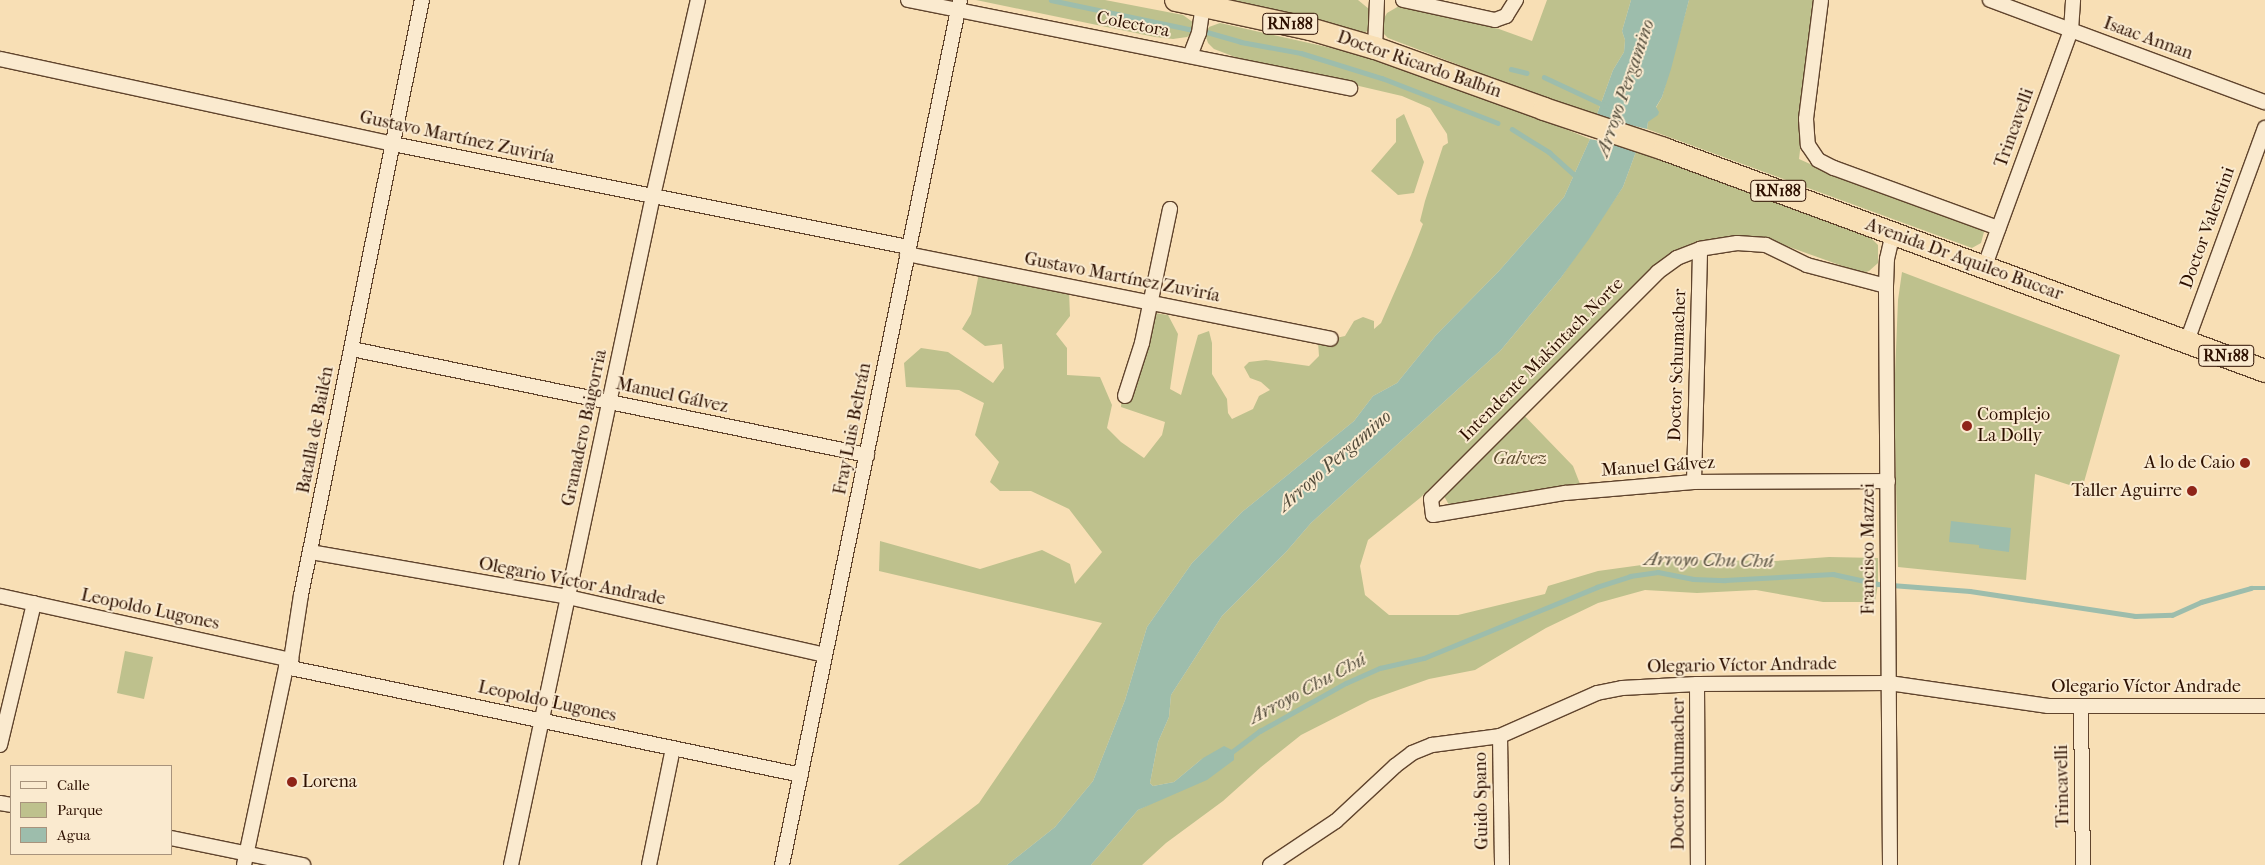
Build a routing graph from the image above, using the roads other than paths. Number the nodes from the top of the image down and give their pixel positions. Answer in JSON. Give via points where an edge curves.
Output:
{"nodes":[{"id":1,"x":422,"y":0,"type":"edge"},
{"id":2,"x":698,"y":0,"type":"edge"},
{"id":3,"x":908,"y":0,"type":"edge"},
{"id":4,"x":1176,"y":0,"type":"edge"},
{"id":5,"x":1377,"y":0,"type":"edge"},
{"id":6,"x":1404,"y":0,"type":"edge"},
{"id":7,"x":1516,"y":0,"type":"edge"},
{"id":8,"x":1821,"y":0,"type":"edge"},
{"id":9,"x":1990,"y":0,"type":"edge"},
{"id":10,"x":2073,"y":0,"type":"edge"},
{"id":11,"x":959,"y":5,"type":"edge"},
{"id":12,"x":1203,"y":6,"type":"junction"},
{"id":13,"x":2071,"y":30,"type":"junction"},
{"id":14,"x":1375,"y":48,"type":"junction"},
{"id":15,"x":1190,"y":56,"type":"junction"},
{"id":16,"x":0,"y":59,"type":"edge"},
{"id":17,"x":1350,"y":88,"type":"dead end"},
{"id":18,"x":2265,"y":102,"type":"edge"},
{"id":19,"x":2265,"y":128,"type":"edge"},
{"id":20,"x":393,"y":144,"type":"junction"},
{"id":21,"x":1664,"y":149,"type":"joint"},
{"id":22,"x":653,"y":196,"type":"junction"},
{"id":23,"x":1170,"y":209,"type":"dead end"},
{"id":24,"x":1998,"y":228,"type":"junction"},
{"id":25,"x":1893,"y":234,"type":"junction"},
{"id":26,"x":1700,"y":250,"type":"junction"},
{"id":27,"x":908,"y":251,"type":"junction"},
{"id":28,"x":1984,"y":268,"type":"junction"},
{"id":29,"x":1886,"y":286,"type":"junction"},
{"id":30,"x":1150,"y":303,"type":"junction"},
{"id":31,"x":1331,"y":339,"type":"dead end"},
{"id":32,"x":2187,"y":341,"type":"junction"},
{"id":33,"x":352,"y":349,"type":"junction"},
{"id":34,"x":2265,"y":371,"type":"edge"},
{"id":35,"x":1125,"y":396,"type":"dead end"},
{"id":36,"x":610,"y":402,"type":"junction"},
{"id":37,"x":867,"y":455,"type":"junction"},
{"id":38,"x":1888,"y":481,"type":"junction"},
{"id":39,"x":1694,"y":482,"type":"junction"},
{"id":40,"x":1433,"y":516,"type":"joint"},
{"id":41,"x":311,"y":552,"type":"junction"},
{"id":42,"x":0,"y":596,"type":"edge"},
{"id":43,"x":568,"y":597,"type":"junction"},
{"id":44,"x":34,"y":603,"type":"junction"},
{"id":45,"x":825,"y":655,"type":"junction"},
{"id":46,"x":288,"y":664,"type":"junction"},
{"id":47,"x":1888,"y":683,"type":"junction"},
{"id":48,"x":1697,"y":684,"type":"junction"},
{"id":49,"x":2265,"y":706,"type":"edge"},
{"id":50,"x":2080,"y":707,"type":"junction"},
{"id":51,"x":543,"y":720,"type":"junction"},
{"id":52,"x":1500,"y":736,"type":"junction"},
{"id":53,"x":0,"y":744,"type":"edge"},
{"id":54,"x":673,"y":748,"type":"junction"},
{"id":55,"x":801,"y":775,"type":"junction"},
{"id":56,"x":172,"y":838,"type":"edge"},
{"id":57,"x":245,"y":859,"type":"edge"},
{"id":58,"x":302,"y":865,"type":"edge"},
{"id":59,"x":511,"y":865,"type":"edge"},
{"id":60,"x":649,"y":865,"type":"edge"},
{"id":61,"x":782,"y":865,"type":"edge"},
{"id":62,"x":1270,"y":865,"type":"edge"},
{"id":63,"x":1502,"y":865,"type":"edge"},
{"id":64,"x":1698,"y":865,"type":"edge"},
{"id":65,"x":1890,"y":865,"type":"edge"},
{"id":66,"x":2083,"y":865,"type":"edge"}],
"edges":[{"from":1,"to":20,"type":"street","name":"Batalla de Bailén"},
{"from":2,"to":22,"type":"street","name":"Granadero Baigorria"},
{"from":3,"to":11,"type":"street","name":"Colectora"},
{"from":4,"to":12,"type":"highway","name":"Doctor Ricardo Balbín","number":"RN188"},
{"from":5,"to":14,"type":"street"},
{"from":6,"to":7,"type":"street","via":[[1495,20],[1506,16]]},
{"from":8,"to":24,"type":"street","via":[[1806,119],[1808,145],[1818,160]]},
{"from":9,"to":13,"type":"street","name":"Isaac Annan"},
{"from":10,"to":13,"type":"street","name":"Trincavelli"},
{"from":11,"to":15,"type":"street","name":"Colectora"},
{"from":11,"to":27,"type":"street","name":"Fray Luis Beltrán"},
{"from":12,"to":14,"type":"highway","name":"Doctor Ricardo Balbín","number":"RN188","via":[[1310,29]]},
{"from":12,"to":15,"type":"street","via":[[1199,33]]},
{"from":13,"to":18,"type":"street","name":"Isaac Annan"},
{"from":13,"to":24,"type":"street","name":"Trincavelli"},
{"from":14,"to":21,"type":"highway","name":"Doctor Ricardo Balbín","number":"RN188"},
{"from":15,"to":17,"type":"street","name":"Colectora"},
{"from":16,"to":20,"type":"street","name":"Gustavo Martínez Zuviría"},
{"from":19,"to":32,"type":"street","name":"Doctor Valentini"},
{"from":20,"to":22,"type":"street","name":"Gustavo Martínez Zuviría"},
{"from":20,"to":33,"type":"street","name":"Batalla de Bailén"},
{"from":21,"to":25,"type":"highway","name":"Avenida Dr Aquileo Buccar","number":"RN188"},
{"from":22,"to":27,"type":"street","name":"Gustavo Martínez Zuviría"},
{"from":22,"to":36,"type":"street","name":"Granadero Baigorria"},
{"from":23,"to":30,"type":"street"},
{"from":24,"to":28,"type":"street","name":"Trincavelli"},
{"from":25,"to":28,"type":"highway","name":"Avenida Dr Aquileo Buccar","number":"RN188"},
{"from":25,"to":29,"type":"street","name":"Francisco Mazzei","via":[[1887,259]]},
{"from":26,"to":29,"type":"street","name":"Intendente Makintach Norte","via":[[1737,243],[1766,245],[1807,264]]},
{"from":26,"to":39,"type":"street","name":"Doctor Schumacher"},
{"from":26,"to":40,"type":"street","name":"Intendente Makintach Norte","via":[[1678,258],[1658,272],[1442,485],[1431,499]]},
{"from":27,"to":30,"type":"street","name":"Gustavo Martínez Zuviría"},
{"from":27,"to":37,"type":"street","name":"Fray Luis Beltrán"},
{"from":28,"to":32,"type":"highway","name":"Avenida Dr Aquileo Buccar","number":"RN188"},
{"from":29,"to":38,"type":"street","name":"Francisco Mazzei"},
{"from":30,"to":31,"type":"street","name":"Gustavo Martínez Zuviría"},
{"from":30,"to":35,"type":"street","via":[[1142,343]]},
{"from":32,"to":34,"type":"highway","name":"Avenida Dr Aquileo Buccar","number":"RN188"},
{"from":33,"to":36,"type":"street","name":"Manuel Gálvez"},
{"from":33,"to":41,"type":"street","name":"Batalla de Bailén"},
{"from":36,"to":37,"type":"street","name":"Manuel Gálvez"},
{"from":36,"to":43,"type":"street","name":"Granadero Baigorria"},
{"from":37,"to":45,"type":"street","name":"Fray Luis Beltrán"},
{"from":38,"to":39,"type":"street","name":"Manuel Gálvez"},
{"from":38,"to":47,"type":"street","name":"Francisco Mazzei"},
{"from":39,"to":40,"type":"street","name":"Manuel Gálvez","via":[[1565,493]]},
{"from":41,"to":43,"type":"street","name":"Olegario Víctor Andrade"},
{"from":41,"to":46,"type":"street","name":"Batalla de Bailén"},
{"from":42,"to":44,"type":"street","name":"Leopoldo Lugones"},
{"from":43,"to":45,"type":"street","name":"Olegario Víctor Andrade"},
{"from":43,"to":51,"type":"street","name":"Granadero Baigorria"},
{"from":44,"to":46,"type":"street","name":"Leopoldo Lugones"},
{"from":44,"to":53,"type":"street"},
{"from":45,"to":55,"type":"street","name":"Fray Luis Beltrán"},
{"from":46,"to":51,"type":"street","name":"Leopoldo Lugones"},
{"from":46,"to":57,"type":"street","name":"Batalla de Bailén"},
{"from":47,"to":48,"type":"street","name":"Olegario Víctor Andrade"},
{"from":47,"to":50,"type":"street","name":"Olegario Víctor Andrade","via":[[2048,706]]},
{"from":47,"to":65,"type":"street","name":"Francisco Mazzei"},
{"from":48,"to":52,"type":"street","name":"Olegario Víctor Andrade","via":[[1622,688],[1597,693]]},
{"from":48,"to":64,"type":"street","name":"Doctor Schumacher"},
{"from":49,"to":50,"type":"street","name":"Olegario Víctor Andrade"},
{"from":50,"to":66,"type":"street","name":"Trincavelli"},
{"from":51,"to":54,"type":"street","name":"Leopoldo Lugones"},
{"from":51,"to":59,"type":"street","name":"Granadero Baigorria"},
{"from":52,"to":62,"type":"street","name":"Olegario Víctor Andrade","via":[[1432,745],[1412,753],[1336,821]]},
{"from":52,"to":63,"type":"street","name":"Guido Spano"},
{"from":54,"to":55,"type":"street","name":"Leopoldo Lugones"},
{"from":54,"to":60,"type":"street"},
{"from":55,"to":61,"type":"street","name":"Fray Luis Beltrán"},
{"from":56,"to":57,"type":"street"},
{"from":57,"to":58,"type":"street"}]}
